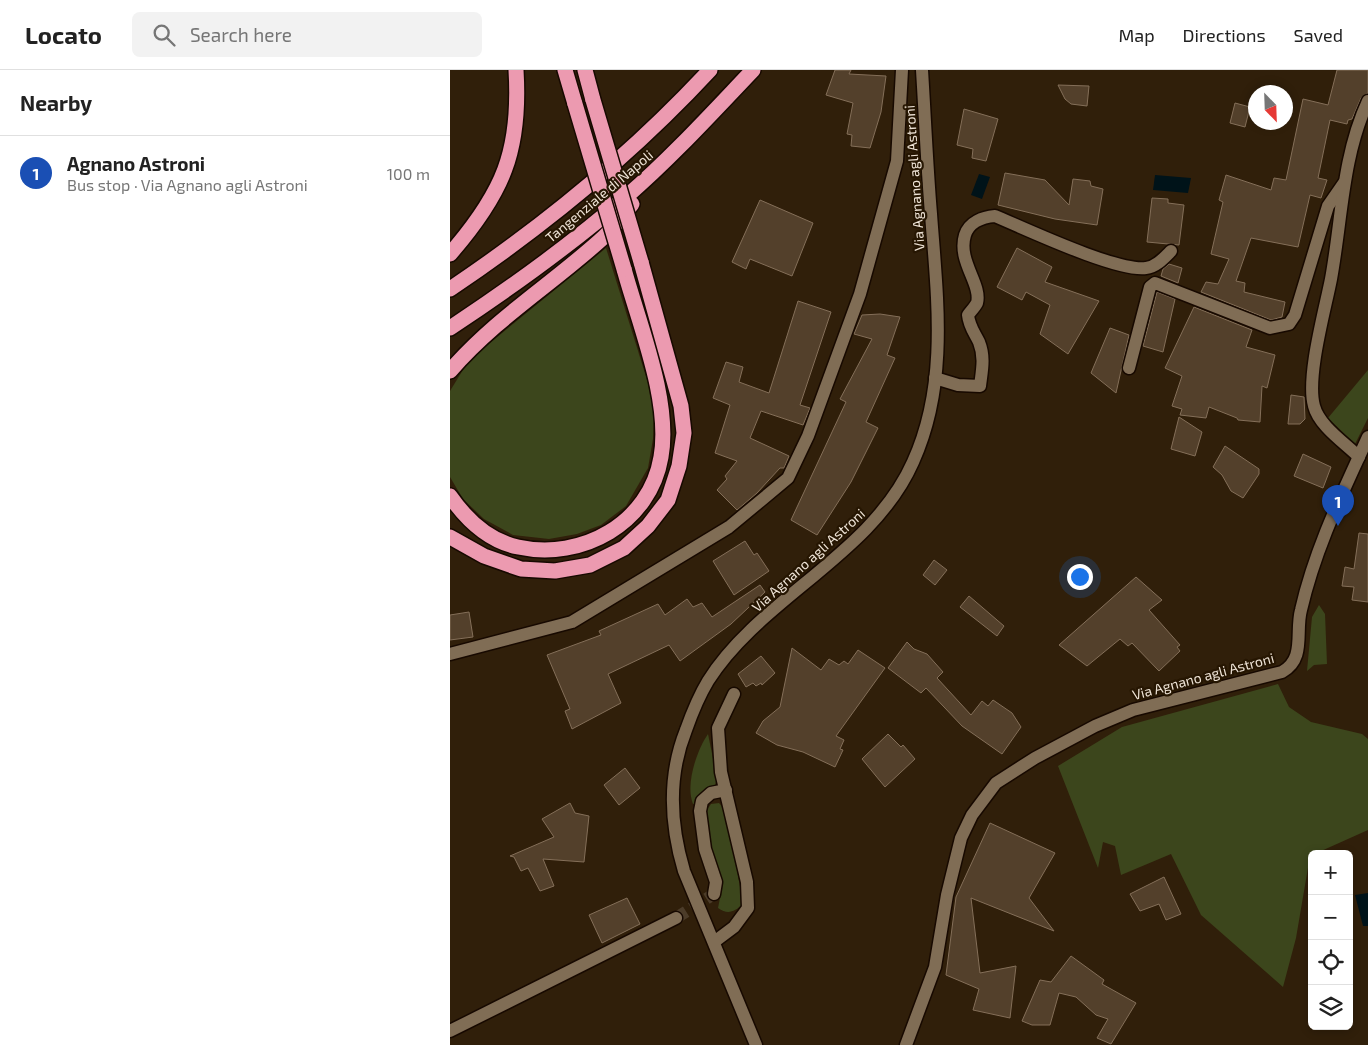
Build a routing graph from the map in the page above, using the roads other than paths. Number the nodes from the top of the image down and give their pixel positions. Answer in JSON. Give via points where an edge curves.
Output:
{"nodes":[{"id":1,"x":516,"y":70,"type":"edge"},
{"id":2,"x":565,"y":70,"type":"edge"},
{"id":3,"x":585,"y":70,"type":"edge"},
{"id":4,"x":710,"y":70,"type":"edge"},
{"id":5,"x":753,"y":70,"type":"edge"},
{"id":6,"x":902,"y":70,"type":"edge"},
{"id":7,"x":922,"y":70,"type":"edge"},
{"id":8,"x":1368,"y":101,"type":"edge"},
{"id":9,"x":680,"y":147,"type":"junction"},
{"id":10,"x":1344,"y":183,"type":"junction"},
{"id":11,"x":1171,"y":251,"type":"dead end"},
{"id":12,"x":450,"y":254,"type":"edge"},
{"id":13,"x":450,"y":290,"type":"edge"},
{"id":14,"x":450,"y":328,"type":"edge"},
{"id":15,"x":1129,"y":368,"type":"dead end"},
{"id":16,"x":450,"y":371,"type":"edge"},
{"id":17,"x":935,"y":378,"type":"junction"},
{"id":18,"x":1368,"y":438,"type":"edge"},
{"id":19,"x":1359,"y":457,"type":"junction"},
{"id":20,"x":450,"y":496,"type":"edge"},
{"id":21,"x":450,"y":537,"type":"edge"},
{"id":22,"x":450,"y":654,"type":"edge"},
{"id":23,"x":734,"y":694,"type":"dead end"},
{"id":24,"x":726,"y":790,"type":"junction"},
{"id":25,"x":714,"y":894,"type":"dead end"},
{"id":26,"x":676,"y":918,"type":"tunnel mouth"},
{"id":27,"x":714,"y":942,"type":"junction"},
{"id":28,"x":450,"y":1032,"type":"edge"},
{"id":29,"x":756,"y":1045,"type":"edge"},
{"id":30,"x":906,"y":1045,"type":"edge"}],
"edges":[{"from":1,"to":12,"type":"highway","via":[[518,112],[507,167],[484,212]]},
{"from":2,"to":20,"type":"highway","bridge":true,"via":[[664,410],[662,457],[655,482],[642,505],[622,524],[596,540],[565,549],[516,547],[478,527]]},
{"from":3,"to":21,"type":"highway","bridge":true,"via":[[681,406],[684,433],[679,466],[668,500],[648,526],[624,548],[590,565],[554,572],[520,569],[484,556]]},
{"from":4,"to":13,"type":"highway","name":"Tangenziale di Napoli","via":[[668,115],[558,211]]},
{"from":5,"to":9,"type":"highway","name":"Tangenziale di Napoli"},
{"from":6,"to":22,"type":"street","via":[[895,171],[860,294],[808,436],[788,478],[729,527],[572,622]]},
{"from":7,"to":17,"type":"street","name":"Via Agnano agli Astroni","via":[[939,313]]},
{"from":8,"to":10,"type":"street"},
{"from":9,"to":14,"type":"highway","name":"Tangenziale di Napoli","via":[[580,236],[523,280]]},
{"from":9,"to":16,"type":"highway","via":[[606,235],[504,316]]},
{"from":10,"to":15,"type":"street","via":[[1328,206],[1295,315],[1289,324],[1270,328],[1155,283],[1150,287]]},
{"from":10,"to":19,"type":"street","via":[[1312,394],[1320,418]]},
{"from":11,"to":17,"type":"street","via":[[1160,262],[1146,268],[1111,263],[995,216],[980,220],[966,230],[962,243],[963,256],[976,292],[977,303],[968,316],[984,361],[980,386],[958,386]]},
{"from":17,"to":27,"type":"street","name":"Via Agnano agli Astroni","via":[[925,431],[913,463],[892,498],[862,532],[776,608],[726,658],[708,681],[694,709],[677,754],[673,817],[684,871]]},
{"from":18,"to":19,"type":"street","name":"Via Agnano agli Astroni"},
{"from":19,"to":30,"type":"street","name":"Via Agnano agli Astroni","via":[[1316,553],[1298,622],[1297,657],[1291,667],[1133,710],[1095,726],[1034,758],[996,783],[984,798],[961,838],[935,967]]},
{"from":23,"to":24,"type":"street","via":[[718,728]]},
{"from":24,"to":25,"type":"street","via":[[711,793],[702,801],[700,811],[706,849],[716,882]]},
{"from":24,"to":27,"type":"street","via":[[747,882],[748,908],[734,927]]},
{"from":26,"to":28,"type":"street"},
{"from":27,"to":29,"type":"street","name":"Via Agnano agli Astroni"}]}
